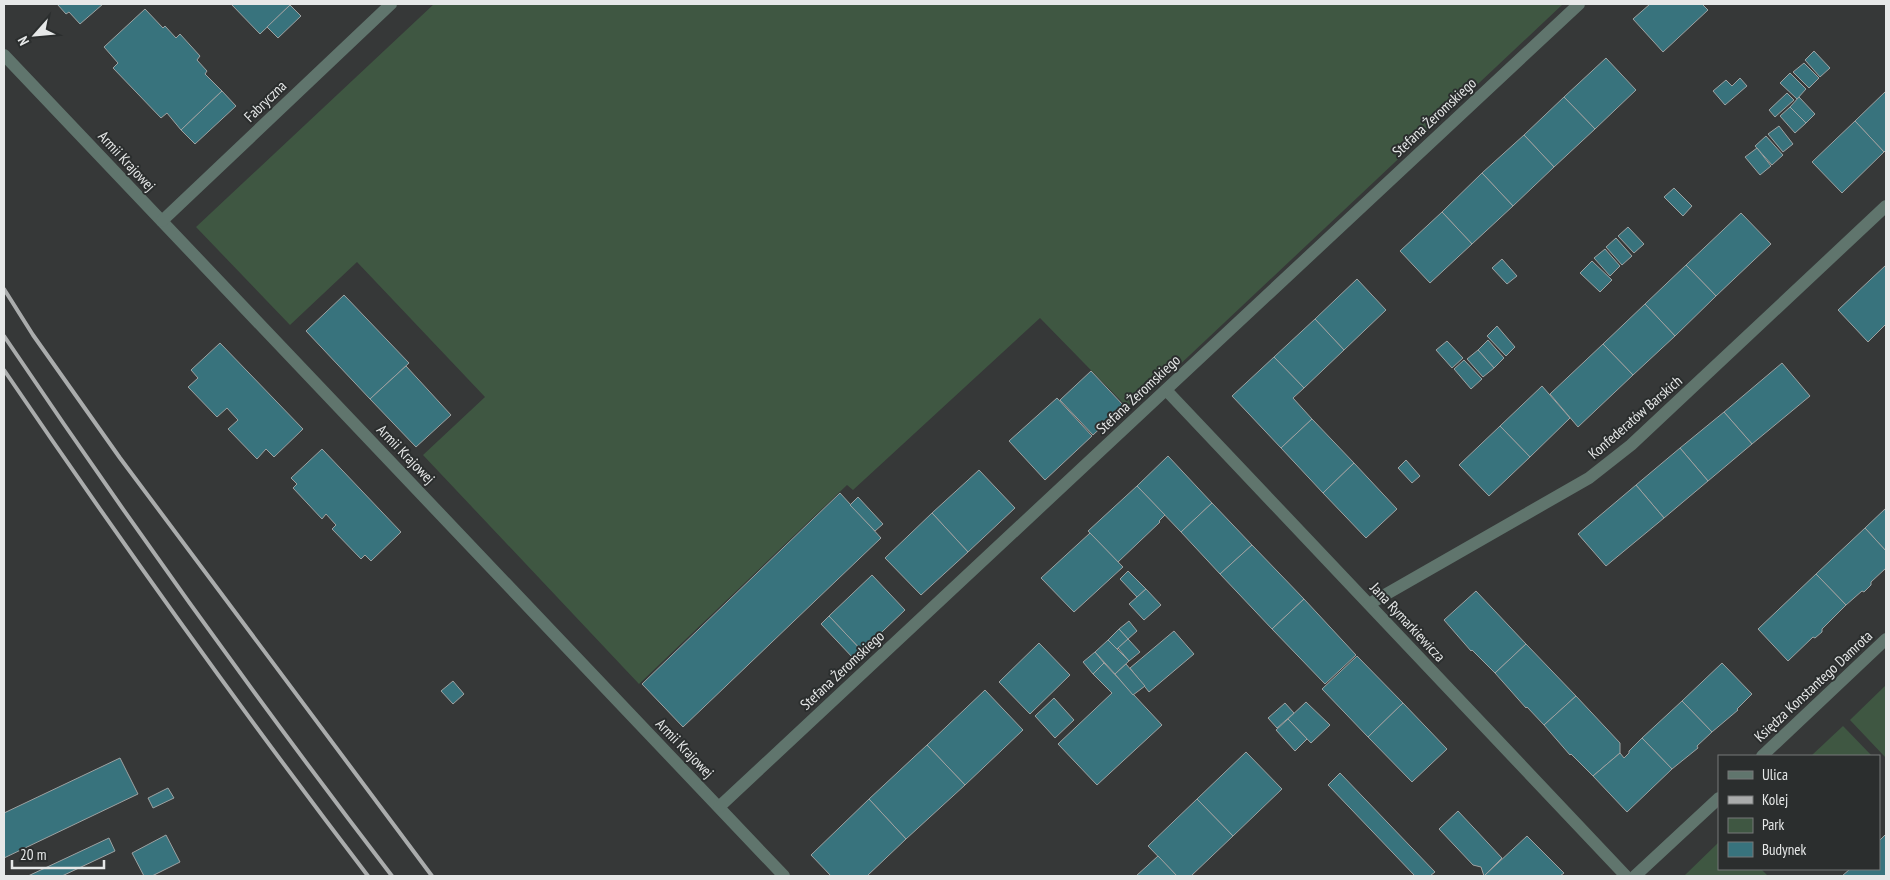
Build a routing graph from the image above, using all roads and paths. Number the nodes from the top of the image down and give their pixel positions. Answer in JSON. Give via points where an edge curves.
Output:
{"nodes":[{"id":1,"x":391,"y":4,"type":"edge"},
{"id":2,"x":1579,"y":4,"type":"edge"},
{"id":3,"x":4,"y":55,"type":"edge"},
{"id":4,"x":1886,"y":206,"type":"edge"},
{"id":5,"x":162,"y":222,"type":"junction"},
{"id":6,"x":1166,"y":390,"type":"junction"},
{"id":7,"x":1369,"y":604,"type":"junction"},
{"id":8,"x":1886,"y":639,"type":"edge"},
{"id":9,"x":1763,"y":755,"type":"edge"},
{"id":10,"x":1718,"y":799,"type":"edge"},
{"id":11,"x":719,"y":808,"type":"junction"},
{"id":12,"x":784,"y":876,"type":"edge"},
{"id":13,"x":1626,"y":876,"type":"edge"},
{"id":14,"x":1635,"y":876,"type":"edge"}],
"edges":[{"from":1,"to":5,"type":"street","name":"Fabryczna"},
{"from":2,"to":6,"type":"street","name":"Stefana Żeromskiego"},
{"from":3,"to":5,"type":"street","name":"Armii Krajowej"},
{"from":4,"to":7,"type":"street","name":"Konfederatów Barskich","via":[[1631,445],[1589,478]]},
{"from":5,"to":11,"type":"street","name":"Armii Krajowej"},
{"from":6,"to":7,"type":"street","name":"Jana Rymarkiewicza"},
{"from":6,"to":11,"type":"street","name":"Stefana Żeromskiego"},
{"from":7,"to":13,"type":"street","name":"Jana Rymarkiewicza"},
{"from":8,"to":9,"type":"street","name":"Księdza Konstantego Damrota"},
{"from":10,"to":14,"type":"street"},
{"from":11,"to":12,"type":"street","name":"Armii Krajowej"}]}
